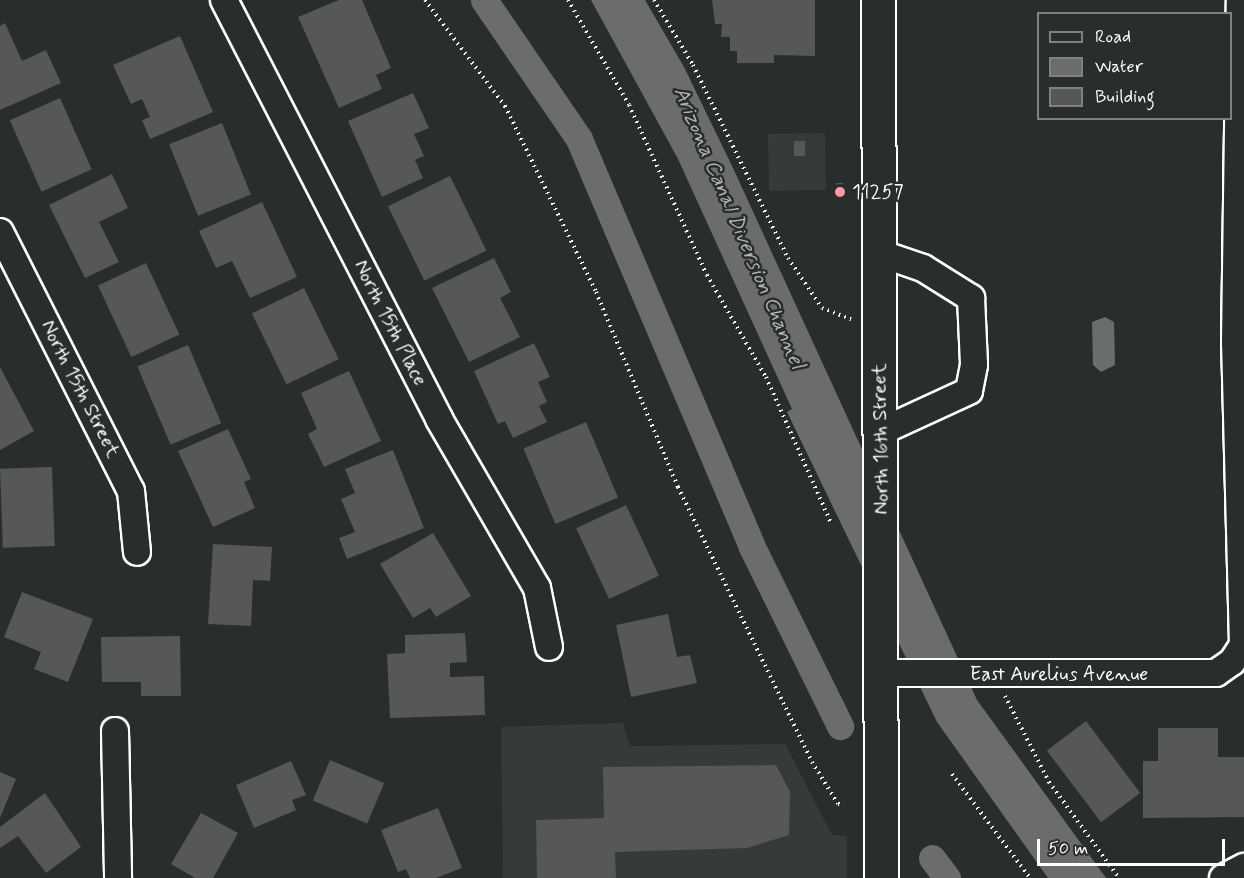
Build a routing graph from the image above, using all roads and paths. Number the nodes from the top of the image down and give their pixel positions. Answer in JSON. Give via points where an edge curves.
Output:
{"nodes":[{"id":1,"x":225,"y":0,"type":"edge"},
{"id":2,"x":425,"y":0,"type":"edge"},
{"id":3,"x":568,"y":0,"type":"edge"},
{"id":4,"x":654,"y":0,"type":"edge"},
{"id":5,"x":878,"y":0,"type":"edge"},
{"id":6,"x":1240,"y":0,"type":"edge"},
{"id":7,"x":0,"y":232,"type":"edge"},
{"id":8,"x":879,"y":253,"type":"junction"},
{"id":9,"x":879,"y":318,"type":"junction"},
{"id":10,"x":880,"y":432,"type":"junction"},
{"id":11,"x":831,"y":523,"type":"dead end"},
{"id":12,"x":138,"y":552,"type":"dead end"},
{"id":13,"x":549,"y":647,"type":"dead end"},
{"id":14,"x":999,"y":675,"type":"junction"},
{"id":15,"x":883,"y":685,"type":"junction"},
{"id":16,"x":115,"y":731,"type":"dead end"},
{"id":17,"x":952,"y":774,"type":"dead end"},
{"id":18,"x":844,"y":806,"type":"dead end"},
{"id":19,"x":1244,"y":867,"type":"edge"},
{"id":20,"x":118,"y":878,"type":"edge"},
{"id":21,"x":881,"y":878,"type":"edge"},
{"id":22,"x":1030,"y":878,"type":"edge"},
{"id":23,"x":1119,"y":878,"type":"edge"},
{"id":24,"x":1223,"y":878,"type":"edge"}],
"edges":[{"from":1,"to":13,"type":"street","name":"North 15th Place","via":[[440,419],[537,588]]},
{"from":2,"to":18,"type":"path","via":[[505,106],[596,292],[678,487],[812,762],[838,804]]},
{"from":3,"to":11,"type":"path","via":[[629,105],[707,275],[766,377]]},
{"from":4,"to":9,"type":"path","via":[[693,65],[788,258],[808,289],[822,308],[845,319]]},
{"from":5,"to":8,"type":"main road","name":"North 16th Street"},
{"from":6,"to":14,"type":"street","name":"East Aurelius Avenue","via":[[1235,343],[1244,645],[1232,662],[1216,673]]},
{"from":7,"to":12,"type":"street","name":"North 15th Street","via":[[131,491]]},
{"from":8,"to":9,"type":"main road","name":"North 16th Street"},
{"from":8,"to":10,"type":"street","via":[[923,268],[971,298],[974,365],[969,391]]},
{"from":9,"to":10,"type":"main road","name":"North 16th Street"},
{"from":10,"to":15,"type":"main road","name":"North 16th Street"},
{"from":14,"to":15,"type":"street","name":"East Aurelius Avenue"},
{"from":14,"to":23,"type":"path","via":[[1006,699],[1049,782]]},
{"from":15,"to":21,"type":"main road","name":"North 16th Street"},
{"from":16,"to":20,"type":"street"},
{"from":17,"to":22,"type":"path"},
{"from":19,"to":24,"type":"street"}]}
